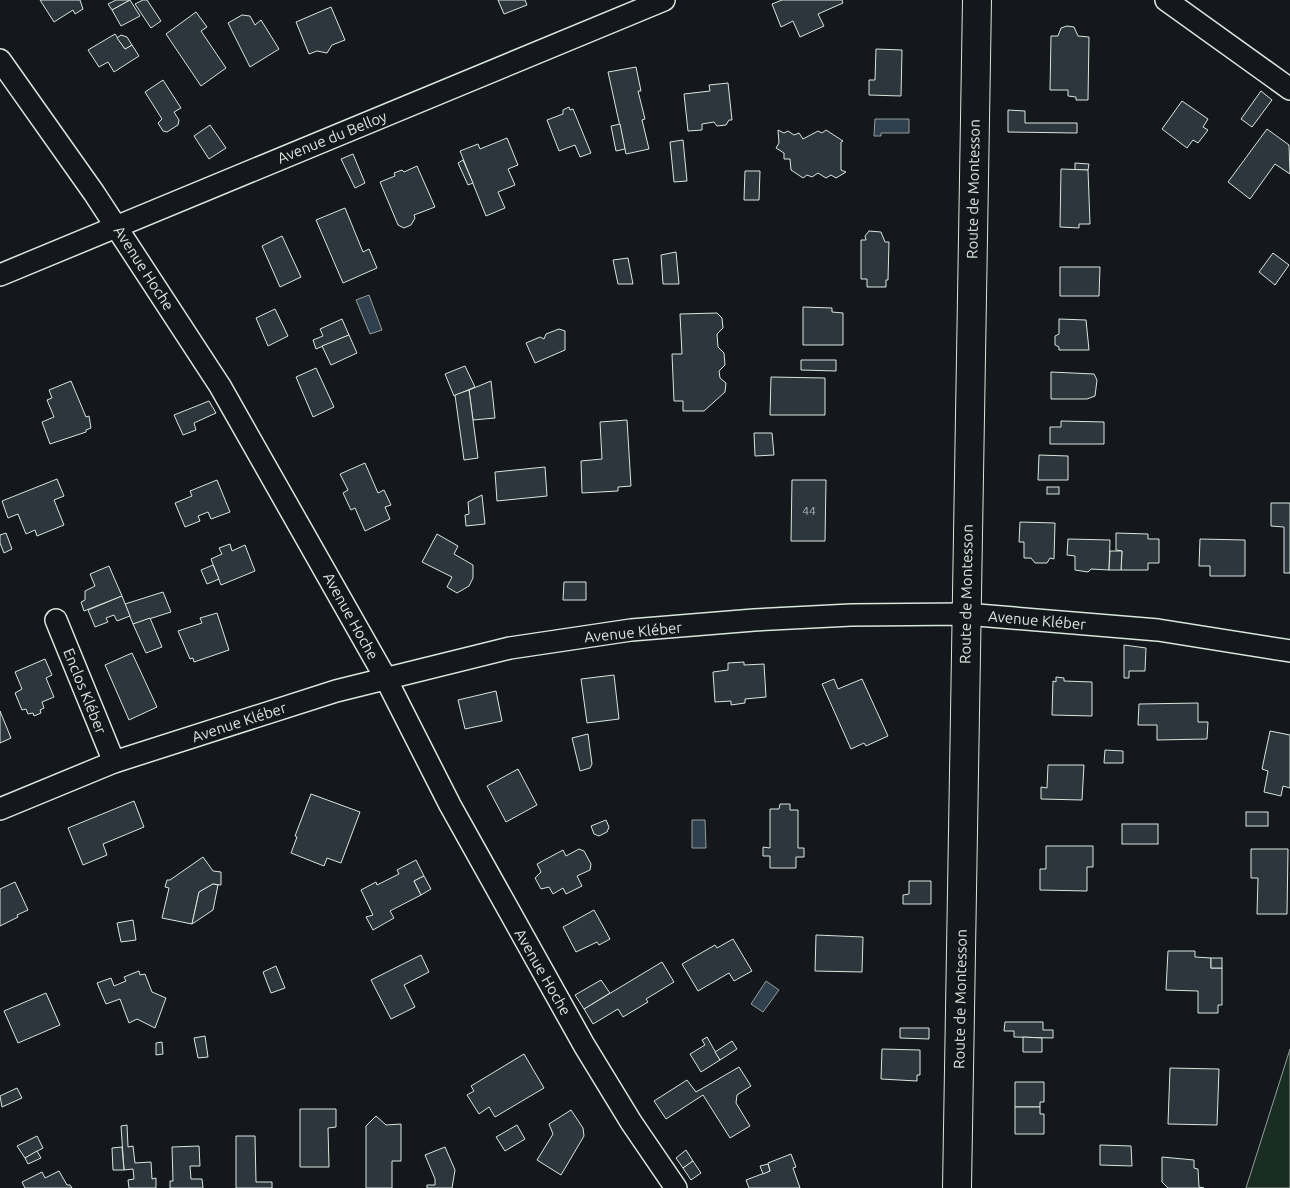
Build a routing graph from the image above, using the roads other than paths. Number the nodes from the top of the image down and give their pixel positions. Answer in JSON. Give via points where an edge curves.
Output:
{"nodes":[{"id":1,"x":664,"y":0,"type":"edge"},
{"id":2,"x":977,"y":0,"type":"edge"},
{"id":3,"x":1166,"y":0,"type":"edge"},
{"id":4,"x":0,"y":60,"type":"edge"},
{"id":5,"x":1290,"y":89,"type":"edge"},
{"id":6,"x":117,"y":226,"type":"junction"},
{"id":7,"x":0,"y":275,"type":"edge"},
{"id":8,"x":965,"y":614,"type":"junction"},
{"id":9,"x":56,"y":620,"type":"dead end"},
{"id":10,"x":1290,"y":650,"type":"edge"},
{"id":11,"x":385,"y":677,"type":"junction"},
{"id":12,"x":114,"y":762,"type":"junction"},
{"id":13,"x":0,"y":809,"type":"edge"},
{"id":14,"x":676,"y":1188,"type":"edge"},
{"id":15,"x":957,"y":1188,"type":"edge"}],
"edges":[{"from":1,"to":6,"type":"street","name":"Avenue du Belloy"},
{"from":2,"to":8,"type":"main road","name":"Route de Montesson"},
{"from":3,"to":5,"type":"street"},
{"from":4,"to":6,"type":"street","name":"Avenue Hoche"},
{"from":6,"to":7,"type":"street","name":"Avenue du Belloy"},
{"from":6,"to":11,"type":"street","name":"Avenue Hoche","via":[[220,386]]},
{"from":8,"to":10,"type":"street","name":"Avenue Kléber","via":[[1158,630]]},
{"from":8,"to":11,"type":"street","name":"Avenue Kléber","via":[[764,620],[631,630],[510,648]]},
{"from":8,"to":15,"type":"main road","name":"Route de Montesson"},
{"from":9,"to":12,"type":"street","name":"Enclos Kléber"},
{"from":11,"to":12,"type":"street","name":"Avenue Kléber"},
{"from":11,"to":14,"type":"street","name":"Avenue Hoche","via":[[450,805],[580,1037],[631,1122]]},
{"from":12,"to":13,"type":"street","name":"Avenue Kléber"}]}
